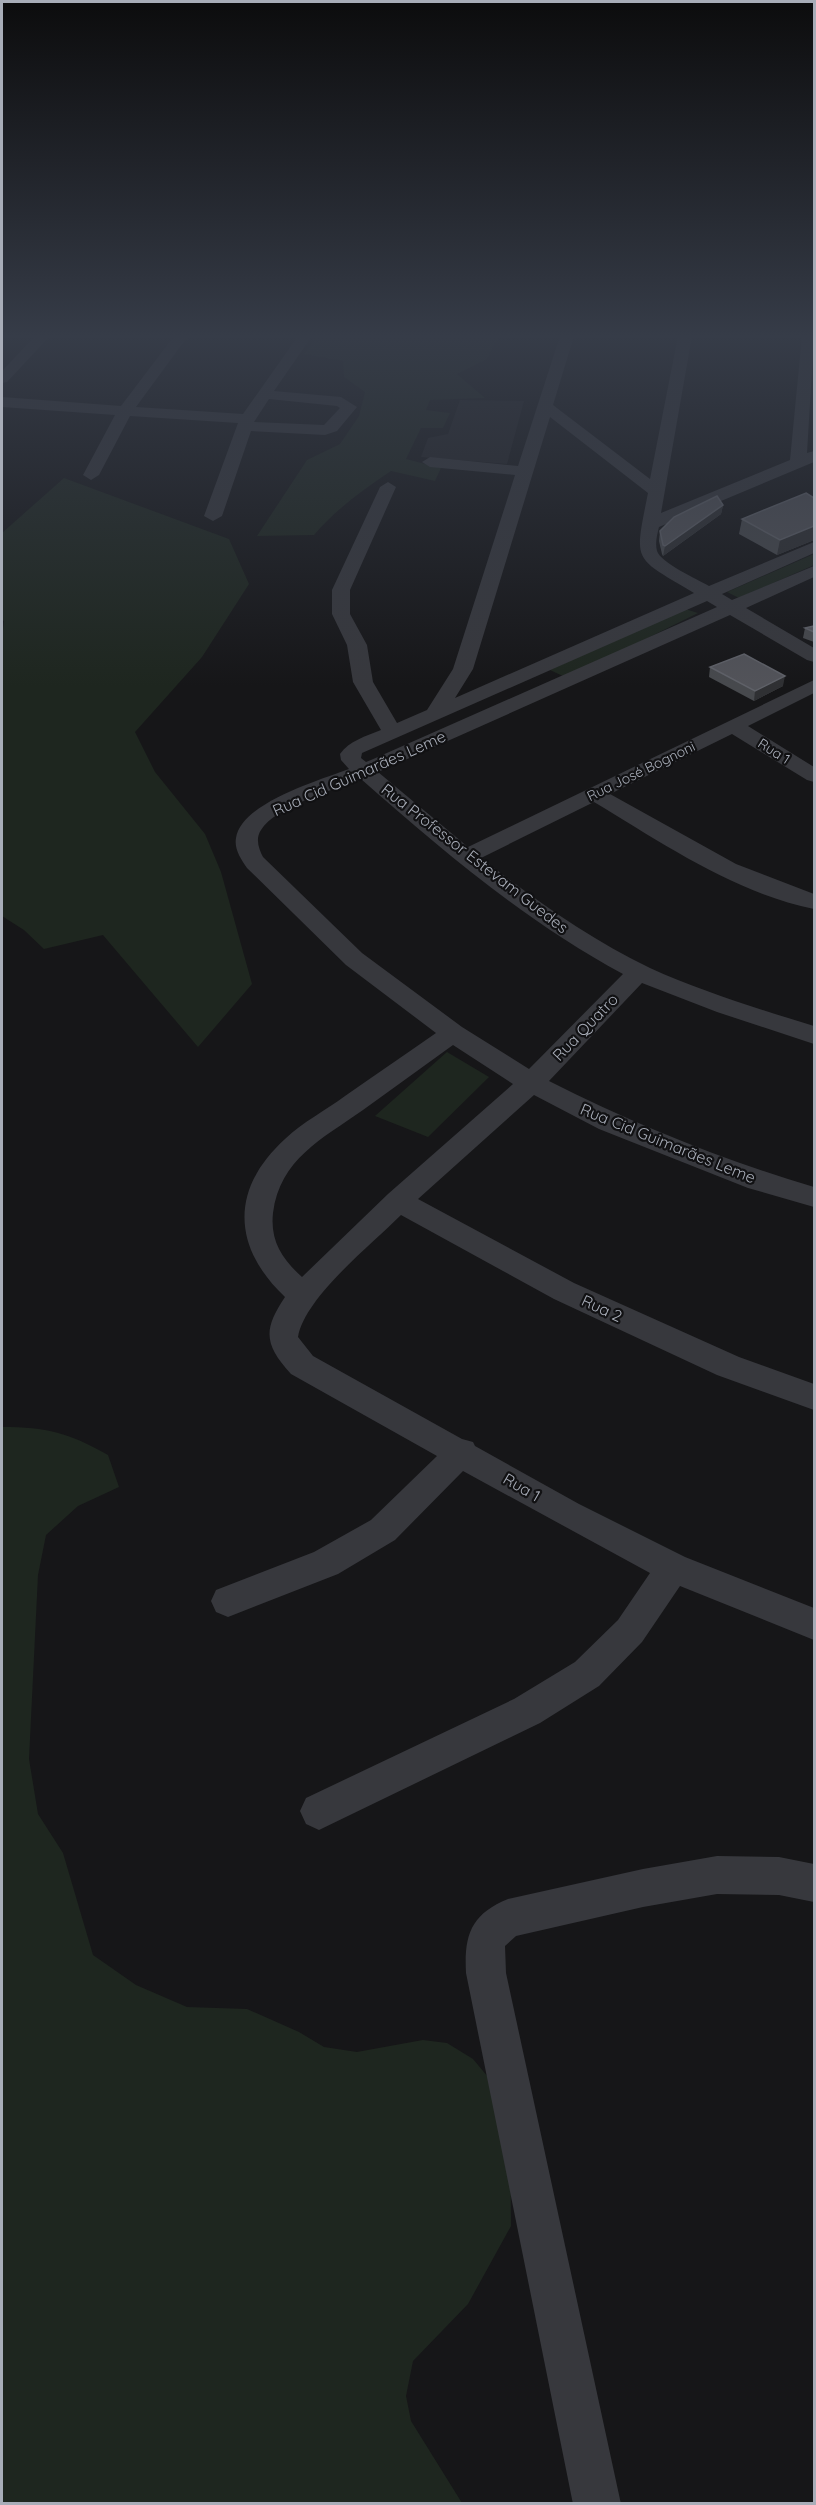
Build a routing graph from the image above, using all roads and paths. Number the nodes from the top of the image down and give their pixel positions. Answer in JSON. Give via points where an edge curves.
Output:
{"nodes":[{"id":1,"x":103,"y":453,"type":"edge"},
{"id":2,"x":235,"y":453,"type":"edge"},
{"id":3,"x":529,"y":453,"type":"edge"},
{"id":4,"x":605,"y":453,"type":"edge"},
{"id":5,"x":663,"y":453,"type":"edge"},
{"id":6,"x":799,"y":453,"type":"edge"},
{"id":7,"x":814,"y":456,"type":"edge"},
{"id":8,"x":430,"y":462,"type":"dead end"},
{"id":9,"x":798,"y":462,"type":"junction"},
{"id":10,"x":523,"y":471,"type":"junction"},
{"id":11,"x":91,"y":475,"type":"dead end"},
{"id":12,"x":388,"y":487,"type":"dead end"},
{"id":13,"x":656,"y":491,"type":"junction"},
{"id":14,"x":213,"y":516,"type":"dead end"},
{"id":15,"x":650,"y":524,"type":"junction"},
{"id":16,"x":814,"y":547,"type":"edge"},
{"id":17,"x":814,"y":571,"type":"edge"},
{"id":18,"x":705,"y":594,"type":"junction"},
{"id":19,"x":729,"y":608,"type":"junction"},
{"id":20,"x":814,"y":656,"type":"edge"},
{"id":21,"x":463,"y":669,"type":"junction"},
{"id":22,"x":516,"y":678,"type":"junction"},
{"id":23,"x":814,"y":687,"type":"edge"},
{"id":24,"x":436,"y":712,"type":"junction"},
{"id":25,"x":733,"y":726,"type":"junction"},
{"id":26,"x":394,"y":734,"type":"junction"},
{"id":27,"x":355,"y":749,"type":"joint"},
{"id":28,"x":364,"y":772,"type":"junction"},
{"id":29,"x":814,"y":776,"type":"edge"},
{"id":30,"x":595,"y":794,"type":"junction"},
{"id":31,"x":467,"y":856,"type":"junction"},
{"id":32,"x":814,"y":902,"type":"edge"},
{"id":33,"x":639,"y":972,"type":"junction"},
{"id":34,"x":453,"y":1033,"type":"junction"},
{"id":35,"x":814,"y":1035,"type":"edge"},
{"id":36,"x":531,"y":1083,"type":"junction"},
{"id":37,"x":814,"y":1197,"type":"edge"},
{"id":38,"x":398,"y":1201,"type":"junction"},
{"id":39,"x":299,"y":1299,"type":"junction"},
{"id":40,"x":814,"y":1396,"type":"edge"},
{"id":41,"x":462,"y":1452,"type":"junction"},
{"id":42,"x":673,"y":1568,"type":"junction"},
{"id":43,"x":228,"y":1601,"type":"dead end"},
{"id":44,"x":814,"y":1624,"type":"edge"},
{"id":45,"x":319,"y":1810,"type":"dead end"},
{"id":46,"x":814,"y":1883,"type":"edge"},
{"id":47,"x":597,"y":2504,"type":"edge"}],
"edges":[{"from":1,"to":11,"type":"street"},
{"from":2,"to":14,"type":"street"},
{"from":3,"to":10,"type":"street"},
{"from":4,"to":13,"type":"street"},
{"from":5,"to":13,"type":"street"},
{"from":6,"to":9,"type":"street"},
{"from":7,"to":9,"type":"street"},
{"from":8,"to":10,"type":"street"},
{"from":9,"to":15,"type":"street"},
{"from":10,"to":21,"type":"street"},
{"from":12,"to":26,"type":"street","via":[[338,604],[340,616],[357,645],[363,681]]},
{"from":13,"to":15,"type":"street"},
{"from":15,"to":18,"type":"street","via":[[649,555]]},
{"from":16,"to":18,"type":"street","name":"Rua Cid Guimarães Leme"},
{"from":17,"to":19,"type":"street","name":"Rua Cid Guimarães Leme"},
{"from":18,"to":19,"type":"street"},
{"from":18,"to":22,"type":"street","name":"Rua Cid Guimarães Leme"},
{"from":19,"to":20,"type":"street"},
{"from":19,"to":28,"type":"street","name":"Rua Cid Guimarães Leme"},
{"from":21,"to":22,"type":"street","via":[[470,677],[482,680]]},
{"from":21,"to":24,"type":"street"},
{"from":22,"to":24,"type":"street","name":"Rua Cid Guimarães Leme"},
{"from":23,"to":25,"type":"street","name":"Rua José Bognoni"},
{"from":24,"to":26,"type":"street","name":"Rua Cid Guimarães Leme"},
{"from":25,"to":29,"type":"street","name":"Rua 1"},
{"from":25,"to":30,"type":"street","name":"Rua José Bognoni"},
{"from":26,"to":27,"type":"street","name":"Rua Cid Guimarães Leme"},
{"from":27,"to":28,"type":"street","name":"Rua Professor Estevam Guedes","via":[[351,760]]},
{"from":28,"to":31,"type":"street","name":"Rua Professor Estevam Guedes"},
{"from":28,"to":34,"type":"street","name":"Rua Cid Guimarães Leme","via":[[279,805],[248,830],[247,850],[255,863],[354,959]]},
{"from":30,"to":31,"type":"street","name":"Rua José Bognoni"},
{"from":30,"to":32,"type":"street","via":[[712,862]]},
{"from":31,"to":33,"type":"street","name":"Rua Professor Estevam Guedes","via":[[573,933]]},
{"from":33,"to":35,"type":"street","name":"Rua Professor Estevam Guedes","via":[[729,1008]]},
{"from":33,"to":36,"type":"street","name":"Rua Quatro"},
{"from":34,"to":36,"type":"street","name":"Rua Cid Guimarães Leme"},
{"from":34,"to":39,"type":"street","via":[[295,1144],[272,1172],[262,1194],[258,1223],[262,1248]]},
{"from":36,"to":37,"type":"street","name":"Rua Cid Guimarães Leme","via":[[618,1126],[758,1181]]},
{"from":36,"to":38,"type":"street","name":"Rua Quatro"},
{"from":38,"to":39,"type":"street","name":"Rua Quatro"},
{"from":38,"to":40,"type":"street","name":"Rua 2","via":[[574,1296],[728,1366]]},
{"from":39,"to":41,"type":"street","name":"Rua 1","via":[[286,1320],[283,1337],[288,1350],[302,1365]]},
{"from":41,"to":42,"type":"street","name":"Rua 1","via":[[568,1514]]},
{"from":41,"to":43,"type":"street","via":[[383,1530],[326,1563]]},
{"from":42,"to":44,"type":"street","name":"Rua 1"},
{"from":42,"to":45,"type":"street","via":[[630,1631],[587,1674],[527,1711]]},
{"from":46,"to":47,"type":"street","via":[[778,1876],[717,1875],[508,1918],[491,1929],[485,1947],[486,1973]]}]}
